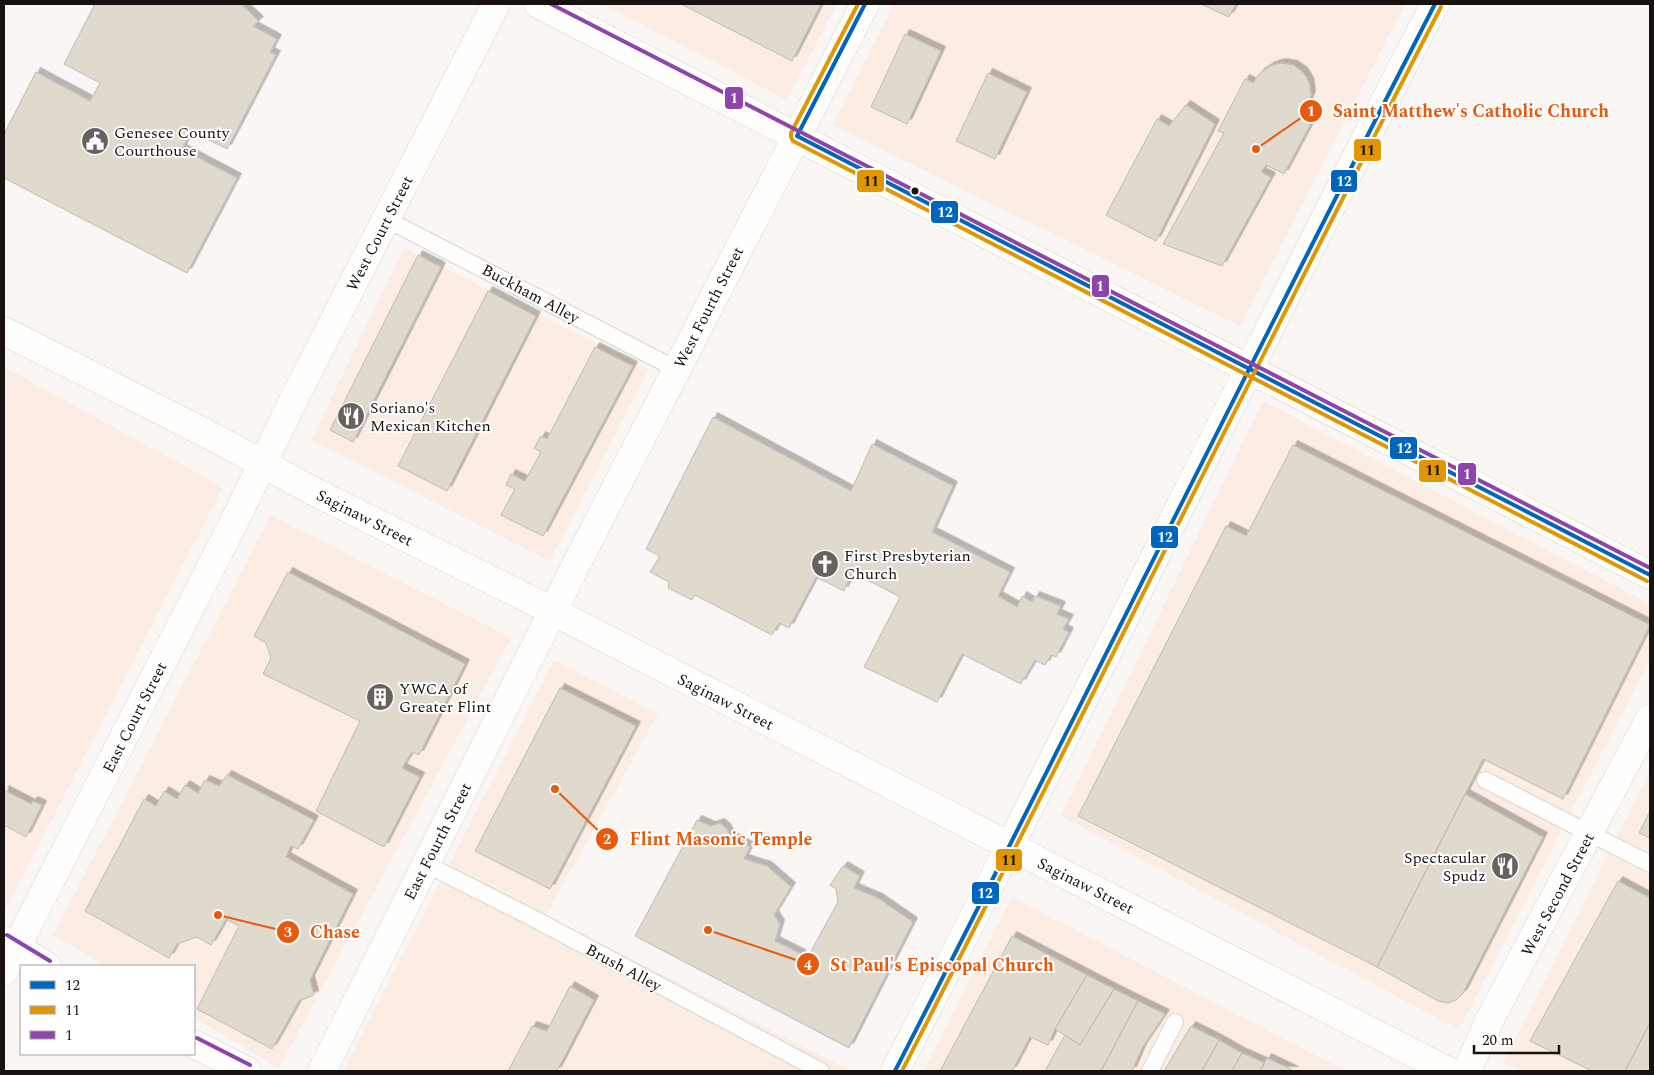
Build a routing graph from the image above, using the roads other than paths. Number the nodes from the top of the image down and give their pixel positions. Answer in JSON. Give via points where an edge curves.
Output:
{"nodes":[{"id":1,"x":496,"y":4,"type":"edge"},
{"id":2,"x":538,"y":4,"type":"edge"},
{"id":3,"x":866,"y":4,"type":"edge"},
{"id":4,"x":1435,"y":4,"type":"edge"},
{"id":5,"x":797,"y":136,"type":"junction"},
{"id":6,"x":386,"y":219,"type":"junction"},
{"id":7,"x":4,"y":331,"type":"edge"},
{"id":8,"x":676,"y":369,"type":"junction"},
{"id":9,"x":1249,"y":369,"type":"junction"},
{"id":10,"x":262,"y":464,"type":"junction"},
{"id":11,"x":1650,"y":575,"type":"edge"},
{"id":12,"x":552,"y":611,"type":"junction"},
{"id":13,"x":1650,"y":718,"type":"edge"},
{"id":14,"x":1485,"y":780,"type":"dead end"},
{"id":15,"x":1590,"y":833,"type":"junction"},
{"id":16,"x":1010,"y":846,"type":"junction"},
{"id":17,"x":426,"y":864,"type":"junction"},
{"id":18,"x":1650,"y":864,"type":"edge"},
{"id":19,"x":8,"y":953,"type":"edge"},
{"id":20,"x":44,"y":965,"type":"edge"},
{"id":21,"x":1175,"y":1022,"type":"dead end"},
{"id":22,"x":195,"y":1045,"type":"edge"},
{"id":23,"x":247,"y":1071,"type":"edge"},
{"id":24,"x":322,"y":1071,"type":"edge"},
{"id":25,"x":820,"y":1071,"type":"edge"},
{"id":26,"x":895,"y":1071,"type":"edge"},
{"id":27,"x":1150,"y":1071,"type":"edge"},
{"id":28,"x":1448,"y":1071,"type":"edge"},
{"id":29,"x":1467,"y":1071,"type":"edge"}],
"edges":[{"from":1,"to":6,"type":"street","name":"West Court Street"},
{"from":2,"to":5,"type":"street"},
{"from":3,"to":5,"type":"street","name":"West Fourth Street"},
{"from":4,"to":9,"type":"street"},
{"from":5,"to":8,"type":"street","name":"West Fourth Street"},
{"from":5,"to":9,"type":"street"},
{"from":6,"to":8,"type":"lane","name":"Buckham Alley"},
{"from":6,"to":10,"type":"street","name":"West Court Street"},
{"from":7,"to":10,"type":"street","name":"Saginaw Street"},
{"from":8,"to":12,"type":"street","name":"West Fourth Street"},
{"from":9,"to":11,"type":"street"},
{"from":9,"to":16,"type":"street"},
{"from":10,"to":12,"type":"street","name":"Saginaw Street"},
{"from":10,"to":19,"type":"street","name":"East Court Street"},
{"from":12,"to":16,"type":"street","name":"Saginaw Street"},
{"from":12,"to":17,"type":"street","name":"East Fourth Street"},
{"from":13,"to":15,"type":"street","name":"West Second Street"},
{"from":14,"to":15,"type":"lane"},
{"from":15,"to":18,"type":"lane"},
{"from":15,"to":29,"type":"street","name":"West Second Street","via":[[1489,1021]]},
{"from":16,"to":26,"type":"street"},
{"from":16,"to":28,"type":"street","name":"Saginaw Street"},
{"from":17,"to":24,"type":"street","name":"East Fourth Street"},
{"from":17,"to":25,"type":"lane","name":"Brush Alley"},
{"from":19,"to":20,"type":"street"},
{"from":21,"to":27,"type":"lane"},
{"from":22,"to":23,"type":"street"}]}
